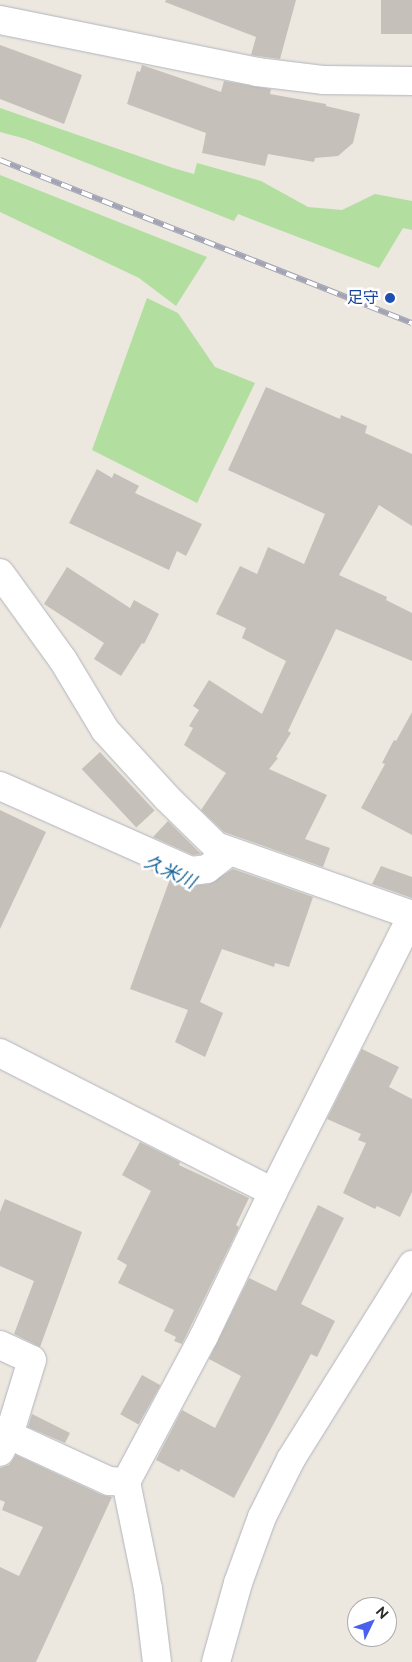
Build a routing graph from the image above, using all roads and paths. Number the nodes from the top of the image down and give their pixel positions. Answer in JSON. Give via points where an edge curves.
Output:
{"nodes":[{"id":1,"x":0,"y":20,"type":"edge"},
{"id":2,"x":412,"y":81,"type":"edge"},
{"id":3,"x":0,"y":573,"type":"edge"},
{"id":4,"x":0,"y":786,"type":"edge"},
{"id":5,"x":229,"y":852,"type":"junction"},
{"id":6,"x":412,"y":915,"type":"edge"},
{"id":7,"x":0,"y":1052,"type":"edge"},
{"id":8,"x":273,"y":1192,"type":"junction"},
{"id":9,"x":412,"y":1265,"type":"edge"},
{"id":10,"x":0,"y":1345,"type":"edge"},
{"id":11,"x":4,"y":1444,"type":"edge"},
{"id":12,"x":126,"y":1482,"type":"junction"},
{"id":13,"x":157,"y":1662,"type":"edge"},
{"id":14,"x":216,"y":1662,"type":"edge"}],
"edges":[{"from":1,"to":2,"type":"street","via":[[257,72],[323,80]]},
{"from":3,"to":5,"type":"street","via":[[63,660],[105,730],[167,798],[216,846]]},
{"from":4,"to":5,"type":"street","via":[[191,871],[208,869]]},
{"from":5,"to":6,"type":"street"},
{"from":6,"to":8,"type":"street"},
{"from":7,"to":8,"type":"street"},
{"from":8,"to":12,"type":"street","via":[[204,1336]]},
{"from":9,"to":14,"type":"street","via":[[291,1459],[262,1517],[238,1583]]},
{"from":10,"to":11,"type":"street","via":[[32,1360]]},
{"from":11,"to":12,"type":"street","via":[[109,1481]]},
{"from":12,"to":13,"type":"street","via":[[148,1589]]}]}
